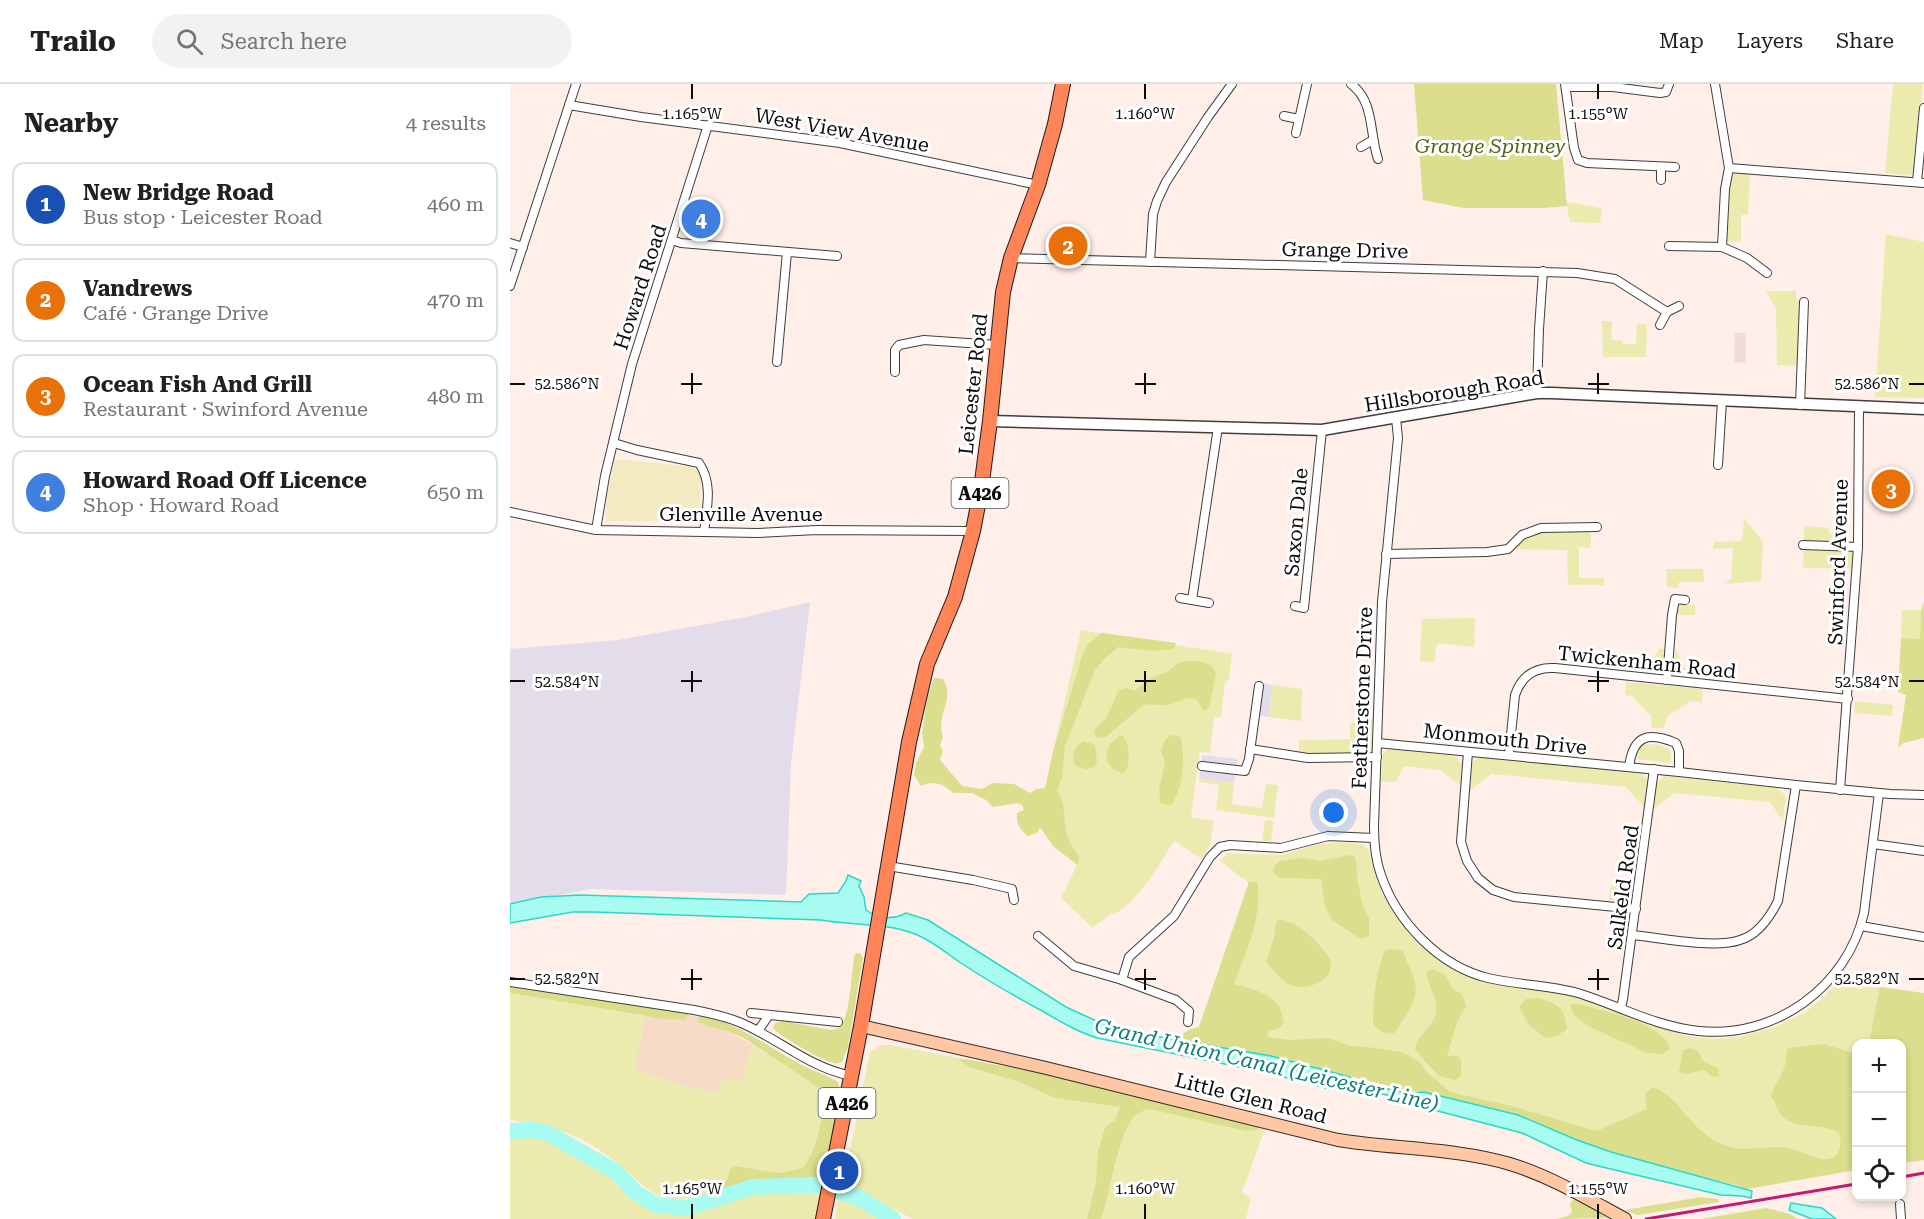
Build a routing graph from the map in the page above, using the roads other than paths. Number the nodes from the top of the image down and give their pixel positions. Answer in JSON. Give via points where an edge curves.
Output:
{"nodes":[{"id":1,"x":576,"y":84,"type":"edge"},
{"id":2,"x":1063,"y":84,"type":"edge"},
{"id":3,"x":1232,"y":84,"type":"edge"},
{"id":4,"x":1307,"y":84,"type":"edge"},
{"id":5,"x":1351,"y":84,"type":"edge"},
{"id":6,"x":1715,"y":84,"type":"edge"},
{"id":7,"x":1566,"y":85,"type":"edge"},
{"id":8,"x":1668,"y":88,"type":"edge"},
{"id":9,"x":1672,"y":100,"type":"dead end"},
{"id":10,"x":569,"y":105,"type":"junction"},
{"id":11,"x":1924,"y":108,"type":"edge"},
{"id":12,"x":1284,"y":116,"type":"dead end"},
{"id":13,"x":1299,"y":118,"type":"junction"},
{"id":14,"x":708,"y":125,"type":"junction"},
{"id":15,"x":1296,"y":133,"type":"dead end"},
{"id":16,"x":1373,"y":140,"type":"junction"},
{"id":17,"x":1361,"y":147,"type":"dead end"},
{"id":18,"x":1378,"y":159,"type":"dead end"},
{"id":19,"x":1661,"y":167,"type":"junction"},
{"id":20,"x":1675,"y":167,"type":"dead end"},
{"id":21,"x":1729,"y":168,"type":"junction"},
{"id":22,"x":1661,"y":180,"type":"dead end"},
{"id":23,"x":1921,"y":182,"type":"edge"},
{"id":24,"x":1038,"y":185,"type":"junction"},
{"id":25,"x":672,"y":240,"type":"junction"},
{"id":26,"x":510,"y":243,"type":"edge"},
{"id":27,"x":1669,"y":246,"type":"dead end"},
{"id":28,"x":523,"y":247,"type":"junction"},
{"id":29,"x":1722,"y":247,"type":"junction"},
{"id":30,"x":787,"y":252,"type":"junction"},
{"id":31,"x":837,"y":256,"type":"dead end"},
{"id":32,"x":1011,"y":258,"type":"junction"},
{"id":33,"x":1150,"y":262,"type":"junction"},
{"id":34,"x":1543,"y":271,"type":"junction"},
{"id":35,"x":1767,"y":273,"type":"dead end"},
{"id":36,"x":510,"y":286,"type":"edge"},
{"id":37,"x":1804,"y":302,"type":"dead end"},
{"id":38,"x":1678,"y":306,"type":"dead end"},
{"id":39,"x":1667,"y":312,"type":"junction"},
{"id":40,"x":1660,"y":325,"type":"dead end"},
{"id":41,"x":997,"y":345,"type":"junction"},
{"id":42,"x":777,"y":362,"type":"dead end"},
{"id":43,"x":895,"y":372,"type":"dead end"},
{"id":44,"x":1537,"y":393,"type":"junction"},
{"id":45,"x":1722,"y":400,"type":"junction"},
{"id":46,"x":1800,"y":405,"type":"junction"},
{"id":47,"x":1858,"y":407,"type":"junction"},
{"id":48,"x":1924,"y":410,"type":"edge"},
{"id":49,"x":1396,"y":418,"type":"junction"},
{"id":50,"x":990,"y":421,"type":"junction"},
{"id":51,"x":1218,"y":428,"type":"junction"},
{"id":52,"x":1322,"y":430,"type":"junction"},
{"id":53,"x":614,"y":443,"type":"junction"},
{"id":54,"x":1718,"y":465,"type":"dead end"},
{"id":55,"x":510,"y":512,"type":"edge"},
{"id":56,"x":1597,"y":527,"type":"dead end"},
{"id":57,"x":596,"y":531,"type":"junction"},
{"id":58,"x":973,"y":531,"type":"junction"},
{"id":59,"x":704,"y":532,"type":"junction"},
{"id":60,"x":1803,"y":545,"type":"dead end"},
{"id":61,"x":1858,"y":547,"type":"junction"},
{"id":62,"x":1386,"y":554,"type":"junction"},
{"id":63,"x":1180,"y":598,"type":"dead end"},
{"id":64,"x":1192,"y":600,"type":"junction"},
{"id":65,"x":1685,"y":600,"type":"dead end"},
{"id":66,"x":1209,"y":603,"type":"dead end"},
{"id":67,"x":1295,"y":606,"type":"dead end"},
{"id":68,"x":1667,"y":680,"type":"junction"},
{"id":69,"x":1259,"y":686,"type":"dead end"},
{"id":70,"x":1848,"y":699,"type":"junction"},
{"id":71,"x":1377,"y":742,"type":"junction"},
{"id":72,"x":1250,"y":748,"type":"junction"},
{"id":73,"x":1468,"y":752,"type":"junction"},
{"id":74,"x":1509,"y":754,"type":"junction"},
{"id":75,"x":1377,"y":757,"type":"junction"},
{"id":76,"x":1202,"y":766,"type":"dead end"},
{"id":77,"x":1629,"y":767,"type":"junction"},
{"id":78,"x":1654,"y":769,"type":"junction"},
{"id":79,"x":1679,"y":772,"type":"junction"},
{"id":80,"x":1796,"y":785,"type":"junction"},
{"id":81,"x":1840,"y":790,"type":"junction"},
{"id":82,"x":1879,"y":793,"type":"junction"},
{"id":83,"x":1924,"y":795,"type":"edge"},
{"id":84,"x":1374,"y":838,"type":"junction"},
{"id":85,"x":1873,"y":844,"type":"junction"},
{"id":86,"x":1924,"y":851,"type":"edge"},
{"id":87,"x":888,"y":866,"type":"junction"},
{"id":88,"x":1014,"y":900,"type":"dead end"},
{"id":89,"x":1636,"y":909,"type":"junction"},
{"id":90,"x":1861,"y":926,"type":"junction"},
{"id":91,"x":1633,"y":935,"type":"junction"},
{"id":92,"x":1038,"y":936,"type":"dead end"},
{"id":93,"x":1924,"y":937,"type":"edge"},
{"id":94,"x":1122,"y":980,"type":"junction"},
{"id":95,"x":510,"y":982,"type":"edge"},
{"id":96,"x":1621,"y":1008,"type":"junction"},
{"id":97,"x":751,"y":1013,"type":"dead end"},
{"id":98,"x":769,"y":1015,"type":"junction"},
{"id":99,"x":838,"y":1022,"type":"dead end"},
{"id":100,"x":1188,"y":1022,"type":"dead end"},
{"id":101,"x":861,"y":1026,"type":"junction"},
{"id":102,"x":758,"y":1031,"type":"junction"},
{"id":103,"x":852,"y":1076,"type":"junction"},
{"id":104,"x":1900,"y":1204,"type":"dead end"},
{"id":105,"x":823,"y":1219,"type":"edge"},
{"id":106,"x":1625,"y":1219,"type":"edge"},
{"id":107,"x":1903,"y":1219,"type":"edge"}],
"edges":[{"from":1,"to":10,"type":"street"},
{"from":2,"to":24,"type":"main road","name":"Leicester Road","number":"A426"},
{"from":3,"to":33,"type":"street","via":[[1157,201]]},
{"from":4,"to":13,"type":"street"},
{"from":5,"to":16,"type":"street","via":[[1368,106]]},
{"from":6,"to":21,"type":"street"},
{"from":7,"to":8,"type":"street","via":[[1654,93]]},
{"from":7,"to":19,"type":"street","via":[[1578,160],[1587,164]]},
{"from":8,"to":9,"type":"street"},
{"from":10,"to":14,"type":"street","name":"West View Avenue"},
{"from":10,"to":28,"type":"street"},
{"from":11,"to":23,"type":"street"},
{"from":12,"to":13,"type":"street"},
{"from":13,"to":15,"type":"street"},
{"from":14,"to":24,"type":"street","name":"West View Avenue","via":[[840,143]]},
{"from":14,"to":25,"type":"street","name":"Howard Road"},
{"from":16,"to":17,"type":"street"},
{"from":16,"to":18,"type":"street"},
{"from":19,"to":20,"type":"street"},
{"from":19,"to":22,"type":"street"},
{"from":21,"to":23,"type":"street"},
{"from":21,"to":29,"type":"street"},
{"from":24,"to":32,"type":"main road","name":"Leicester Road","number":"A426"},
{"from":25,"to":30,"type":"street"},
{"from":25,"to":53,"type":"street","name":"Howard Road","via":[[632,364]]},
{"from":26,"to":28,"type":"street"},
{"from":27,"to":29,"type":"street"},
{"from":28,"to":36,"type":"street"},
{"from":29,"to":35,"type":"street"},
{"from":30,"to":31,"type":"street"},
{"from":30,"to":42,"type":"street"},
{"from":32,"to":33,"type":"street","name":"Grange Drive"},
{"from":32,"to":41,"type":"main road","name":"Leicester Road","number":"A426"},
{"from":33,"to":34,"type":"street","name":"Grange Drive"},
{"from":34,"to":39,"type":"street","name":"Grange Drive","via":[[1615,279]]},
{"from":34,"to":44,"type":"street"},
{"from":37,"to":46,"type":"street"},
{"from":38,"to":39,"type":"street"},
{"from":39,"to":40,"type":"street"},
{"from":41,"to":43,"type":"street","via":[[924,340],[899,345],[895,350]]},
{"from":41,"to":50,"type":"main road","name":"Leicester Road","number":"A426"},
{"from":44,"to":45,"type":"street","name":"Hillsborough Road"},
{"from":44,"to":49,"type":"street","name":"Hillsborough Road"},
{"from":45,"to":46,"type":"street","name":"Hillsborough Road"},
{"from":45,"to":54,"type":"street"},
{"from":46,"to":47,"type":"street","name":"Hillsborough Road"},
{"from":47,"to":48,"type":"street","name":"Hillsborough Road"},
{"from":47,"to":61,"type":"street","name":"Swinford Avenue"},
{"from":49,"to":52,"type":"street","name":"Hillsborough Road"},
{"from":49,"to":62,"type":"street","name":"Featherstone Drive","via":[[1398,438]]},
{"from":50,"to":51,"type":"street","name":"Hillsborough Road"},
{"from":50,"to":58,"type":"main road","name":"Leicester Road","number":"A426"},
{"from":51,"to":52,"type":"street","name":"Hillsborough Road"},
{"from":51,"to":64,"type":"street"},
{"from":52,"to":67,"type":"street","name":"Saxon Dale","via":[[1304,608]]},
{"from":53,"to":57,"type":"street","name":"Howard Road"},
{"from":53,"to":59,"type":"street","via":[[699,463],[707,474]]},
{"from":55,"to":57,"type":"street","name":"Glenville Avenue"},
{"from":56,"to":62,"type":"street","via":[[1541,528],[1522,535],[1508,549],[1487,552]]},
{"from":57,"to":59,"type":"street","name":"Glenville Avenue"},
{"from":58,"to":59,"type":"street","name":"Glenville Avenue"},
{"from":58,"to":87,"type":"main road","name":"Leicester Road","number":"A426","via":[[956,597],[927,664]]},
{"from":60,"to":61,"type":"street"},
{"from":61,"to":70,"type":"street","name":"Swinford Avenue"},
{"from":62,"to":71,"type":"street","name":"Featherstone Drive"},
{"from":63,"to":64,"type":"street"},
{"from":64,"to":66,"type":"street"},
{"from":65,"to":68,"type":"street","via":[[1674,595]]},
{"from":68,"to":70,"type":"street","name":"Twickenham Road"},
{"from":68,"to":74,"type":"street","name":"Twickenham Road","via":[[1548,668],[1530,672],[1515,694]]},
{"from":69,"to":72,"type":"street"},
{"from":70,"to":81,"type":"street","name":"Swinford Avenue"},
{"from":71,"to":73,"type":"street","name":"Monmouth Drive"},
{"from":71,"to":75,"type":"street","name":"Featherstone Drive"},
{"from":72,"to":75,"type":"street","via":[[1308,758]]},
{"from":72,"to":76,"type":"street","via":[[1245,771]]},
{"from":73,"to":74,"type":"street","name":"Monmouth Drive"},
{"from":73,"to":89,"type":"street","via":[[1461,842],[1478,878],[1493,890],[1514,897]]},
{"from":74,"to":77,"type":"street","name":"Monmouth Drive"},
{"from":75,"to":84,"type":"street","name":"Featherstone Drive"},
{"from":77,"to":78,"type":"street","name":"Monmouth Drive"},
{"from":77,"to":79,"type":"street","via":[[1634,745],[1649,737],[1676,743]]},
{"from":78,"to":79,"type":"street","name":"Monmouth Drive"},
{"from":78,"to":89,"type":"street","name":"Salkeld Road"},
{"from":79,"to":80,"type":"street","name":"Monmouth Drive"},
{"from":80,"to":81,"type":"street","name":"Monmouth Drive"},
{"from":80,"to":91,"type":"street","via":[[1778,901],[1754,933],[1720,943]]},
{"from":81,"to":82,"type":"street","name":"Monmouth Drive"},
{"from":82,"to":83,"type":"street","name":"Monmouth Drive"},
{"from":82,"to":85,"type":"street","name":"Featherstone Drive"},
{"from":84,"to":94,"type":"street","via":[[1328,836],[1281,848],[1220,847],[1174,915],[1129,957]]},
{"from":84,"to":96,"type":"street","name":"Featherstone Drive","via":[[1381,875],[1395,905],[1414,932],[1438,954],[1474,974],[1563,989]]},
{"from":85,"to":86,"type":"street"},
{"from":85,"to":90,"type":"street","name":"Featherstone Drive"},
{"from":87,"to":88,"type":"street","via":[[994,884],[1012,889]]},
{"from":87,"to":101,"type":"main road","name":"Leicester Road","number":"A426"},
{"from":89,"to":91,"type":"street","name":"Salkeld Road"},
{"from":90,"to":93,"type":"street"},
{"from":90,"to":96,"type":"street","name":"Featherstone Drive","via":[[1839,968],[1818,993],[1765,1024],[1699,1031]]},
{"from":91,"to":96,"type":"street","name":"Salkeld Road"},
{"from":92,"to":94,"type":"street","via":[[1074,966]]},
{"from":94,"to":100,"type":"street","via":[[1176,1000],[1189,1011]]},
{"from":95,"to":102,"type":"street","via":[[694,1010],[722,1016]]},
{"from":97,"to":98,"type":"street"},
{"from":98,"to":99,"type":"street","via":[[823,1025]]},
{"from":98,"to":102,"type":"street"},
{"from":101,"to":103,"type":"main road","number":"A426"},
{"from":101,"to":106,"type":"main road","name":"Little Glen Road","via":[[1338,1140],[1448,1152],[1510,1164]]},
{"from":102,"to":103,"type":"street","via":[[829,1070]]},
{"from":103,"to":105,"type":"main road","number":"A426"},
{"from":104,"to":107,"type":"street"}]}
